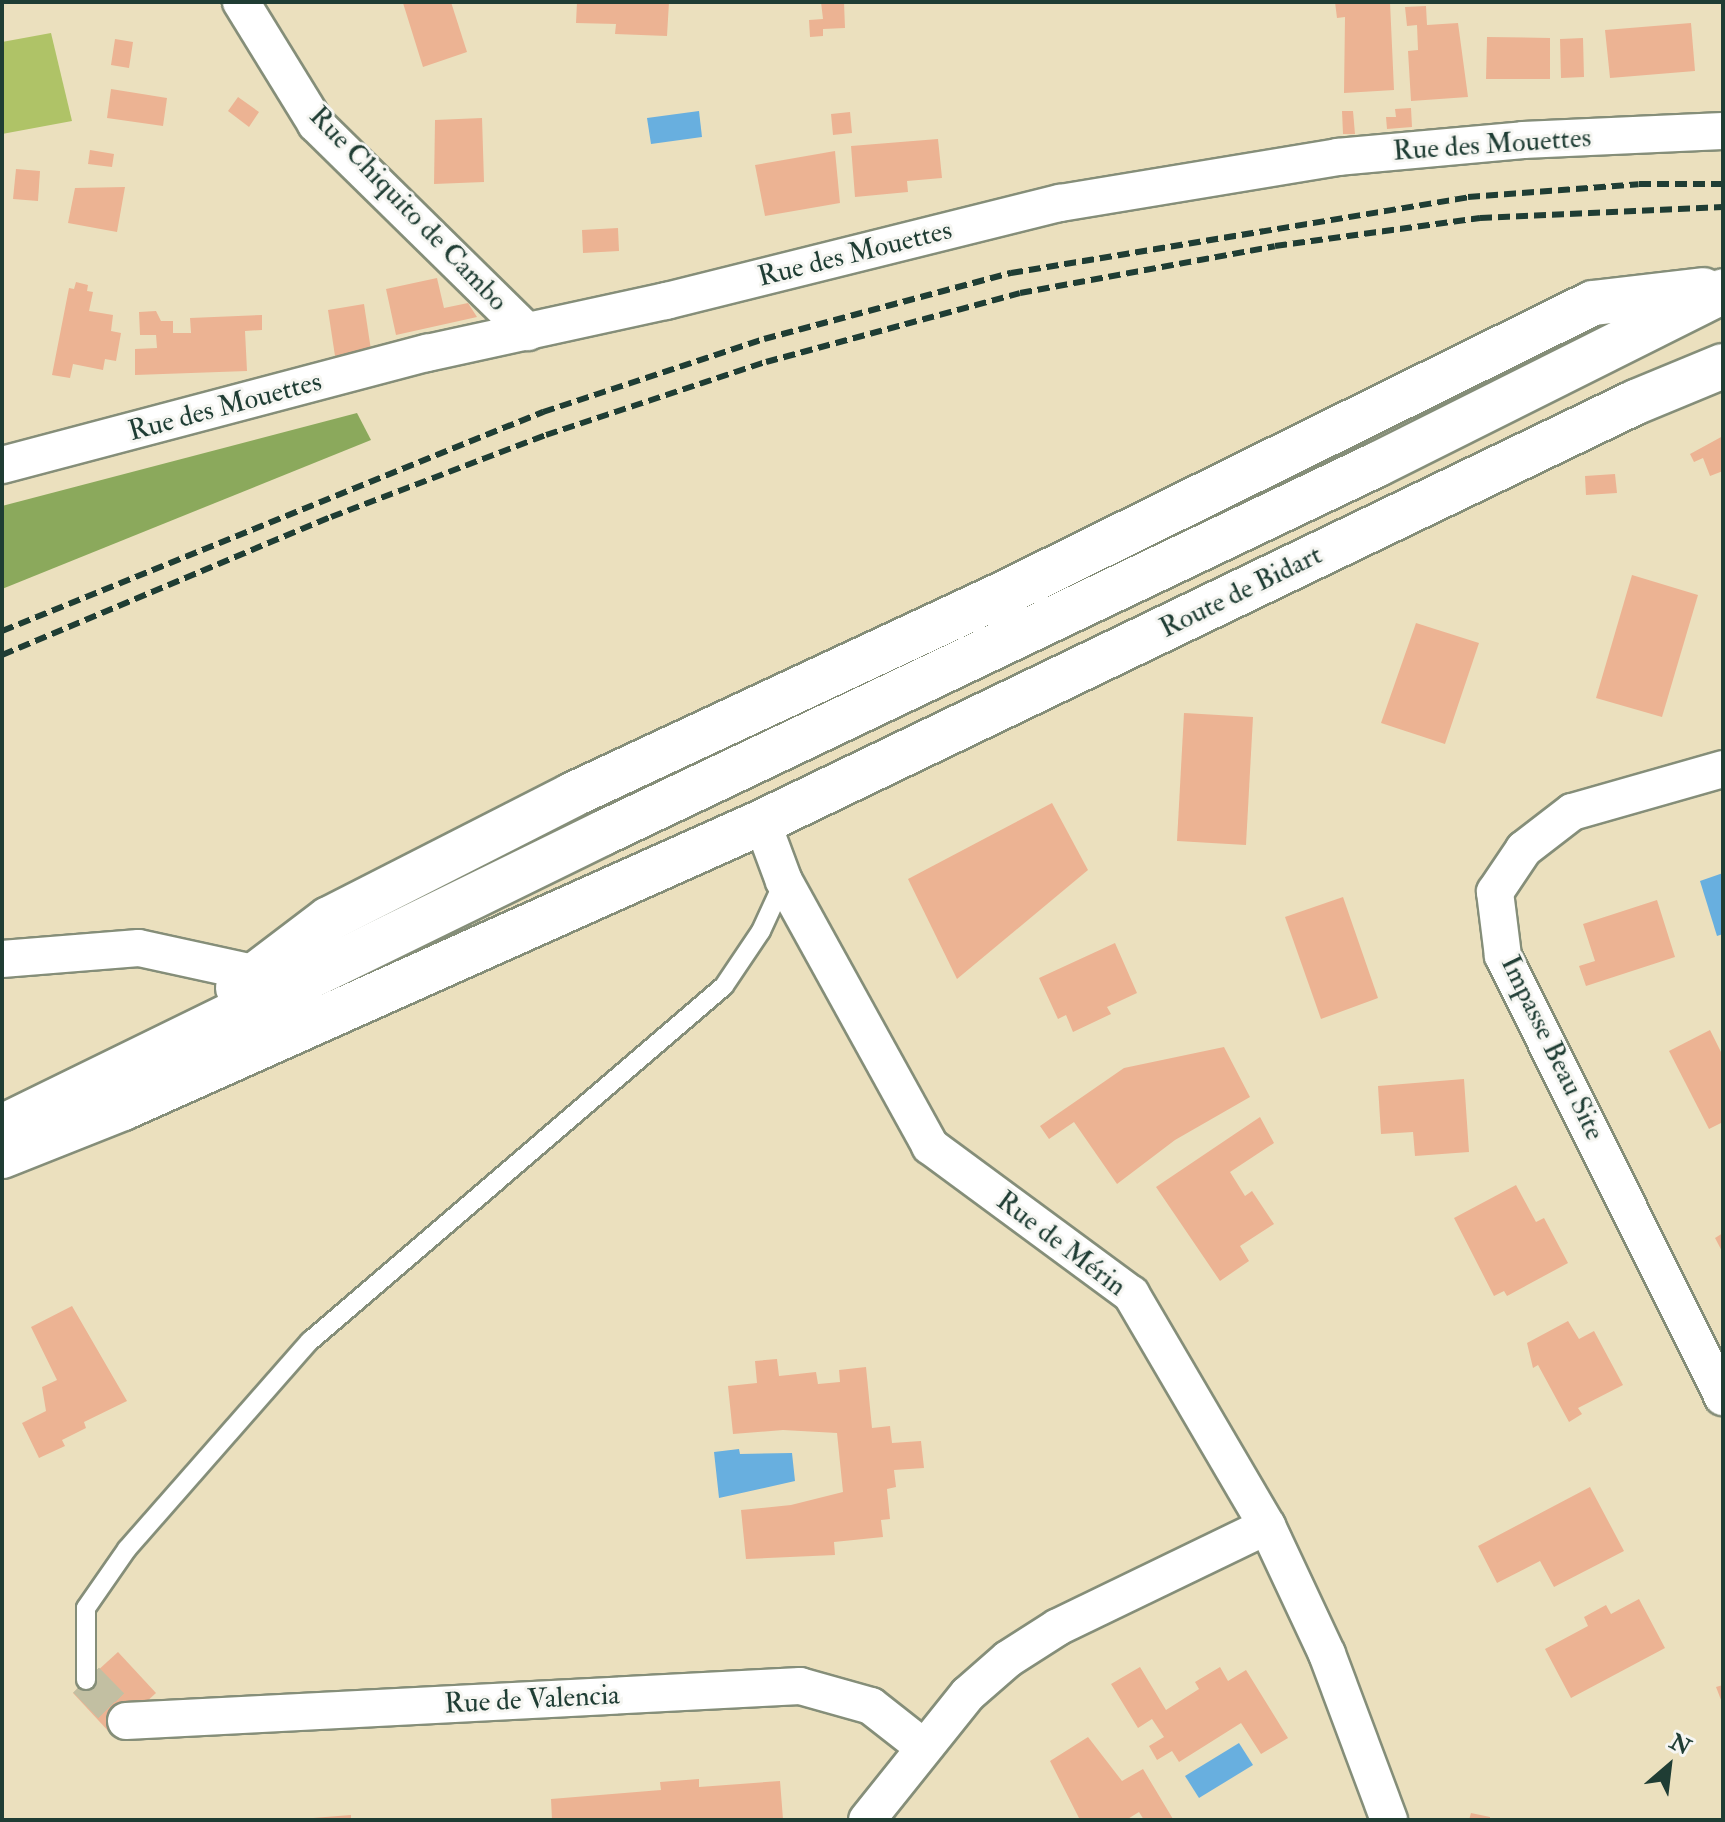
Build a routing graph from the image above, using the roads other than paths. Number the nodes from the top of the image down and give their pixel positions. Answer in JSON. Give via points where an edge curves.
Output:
{"nodes":[{"id":1,"x":241,"y":2,"type":"edge"},
{"id":2,"x":1723,"y":131,"type":"edge"},
{"id":3,"x":1723,"y":290,"type":"edge"},
{"id":4,"x":528,"y":332,"type":"junction"},
{"id":5,"x":1723,"y":366,"type":"edge"},
{"id":6,"x":2,"y":465,"type":"edge"},
{"id":7,"x":1723,"y":769,"type":"edge"},
{"id":8,"x":762,"y":822,"type":"junction"},
{"id":9,"x":784,"y":881,"type":"junction"},
{"id":10,"x":2,"y":959,"type":"edge"},
{"id":11,"x":258,"y":974,"type":"junction"},
{"id":12,"x":138,"y":1059,"type":"junction"},
{"id":13,"x":2,"y":1127,"type":"edge"},
{"id":14,"x":2,"y":1156,"type":"edge"},
{"id":15,"x":1723,"y":1397,"type":"edge"},
{"id":16,"x":1267,"y":1526,"type":"junction"},
{"id":17,"x":86,"y":1680,"type":"tunnel mouth"},
{"id":18,"x":126,"y":1721,"type":"dead end"},
{"id":19,"x":922,"y":1746,"type":"junction"},
{"id":20,"x":867,"y":1820,"type":"edge"},
{"id":21,"x":1389,"y":1820,"type":"edge"}],
"edges":[{"from":1,"to":4,"type":"street","name":"Rue Chiquito de Cambo","via":[[316,124]]},
{"from":2,"to":4,"type":"street","name":"Rue des Mouettes","via":[[1523,140],[1337,157],[1179,181],[1060,203]]},
{"from":3,"to":11,"type":"main road","via":[[1593,303],[1013,589],[572,795],[329,919]]},
{"from":3,"to":12,"type":"main road","via":[[1378,464]]},
{"from":4,"to":6,"type":"street","name":"Rue des Mouettes"},
{"from":5,"to":8,"type":"main road","name":"Route de Bidart","via":[[1636,402]]},
{"from":7,"to":15,"type":"street","name":"Impasse Beau Site","via":[[1572,812],[1524,849],[1495,892],[1503,956]]},
{"from":8,"to":9,"type":"street","name":"Rue de Mérin"},
{"from":8,"to":14,"type":"main road","name":"Route de Bidart","via":[[123,1108]]},
{"from":9,"to":16,"type":"street","name":"Rue de Mérin","via":[[930,1146],[1131,1294]]},
{"from":9,"to":17,"type":"lane","via":[[761,931],[724,986],[310,1341],[127,1549],[86,1608]]},
{"from":10,"to":11,"type":"street","via":[[139,948]]},
{"from":11,"to":12,"type":"main road"},
{"from":12,"to":13,"type":"main road"},
{"from":16,"to":19,"type":"street","via":[[1058,1627],[968,1694]]},
{"from":16,"to":21,"type":"street","name":"Rue de Mérin","via":[[1327,1654]]},
{"from":18,"to":19,"type":"street","name":"Rue de Valencia","via":[[800,1686],[871,1706]]},
{"from":19,"to":20,"type":"street"}]}
